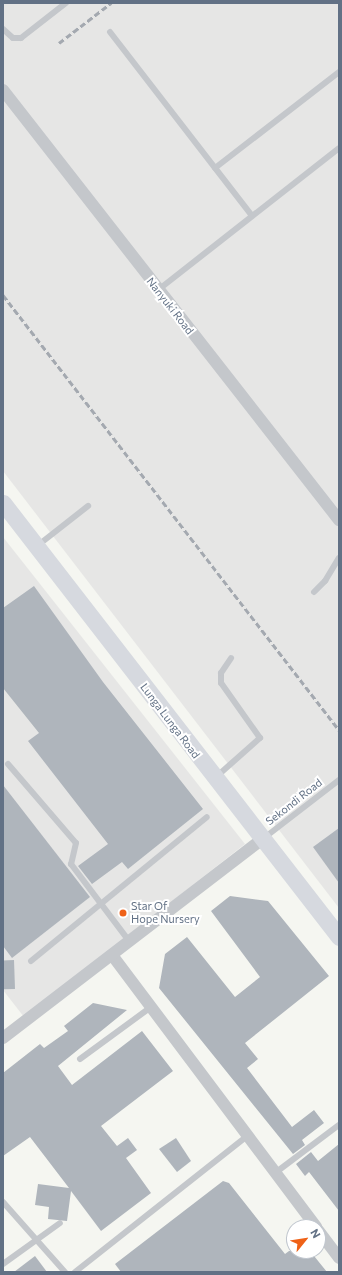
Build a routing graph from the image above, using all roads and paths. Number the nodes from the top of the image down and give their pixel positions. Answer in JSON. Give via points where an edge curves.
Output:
{"nodes":[{"id":1,"x":66,"y":3,"type":"edge"},
{"id":2,"x":3,"y":29,"type":"edge"},
{"id":3,"x":110,"y":32,"type":"dead end"},
{"id":4,"x":339,"y":72,"type":"edge"},
{"id":5,"x":3,"y":90,"type":"edge"},
{"id":6,"x":339,"y":148,"type":"edge"},
{"id":7,"x":215,"y":168,"type":"junction"},
{"id":8,"x":252,"y":216,"type":"junction"},
{"id":9,"x":158,"y":290,"type":"junction"},
{"id":10,"x":3,"y":503,"type":"edge"},
{"id":11,"x":88,"y":506,"type":"dead end"},
{"id":12,"x":339,"y":520,"type":"edge"},
{"id":13,"x":36,"y":547,"type":"junction"},
{"id":14,"x":339,"y":558,"type":"edge"},
{"id":15,"x":314,"y":592,"type":"dead end"},
{"id":16,"x":231,"y":658,"type":"dead end"},
{"id":17,"x":8,"y":764,"type":"dead end"},
{"id":18,"x":214,"y":779,"type":"junction"},
{"id":19,"x":339,"y":780,"type":"edge"},
{"id":20,"x":207,"y":817,"type":"dead end"},
{"id":21,"x":261,"y":840,"type":"junction"},
{"id":22,"x":101,"y":904,"type":"junction"},
{"id":23,"x":339,"y":937,"type":"edge"},
{"id":24,"x":129,"y":941,"type":"junction"},
{"id":25,"x":112,"y":955,"type":"junction"},
{"id":26,"x":31,"y":961,"type":"dead end"},
{"id":27,"x":151,"y":1007,"type":"junction"},
{"id":28,"x":5,"y":1031,"type":"edge"},
{"id":29,"x":80,"y":1060,"type":"dead end"},
{"id":30,"x":339,"y":1125,"type":"edge"},
{"id":31,"x":246,"y":1137,"type":"junction"},
{"id":32,"x":275,"y":1173,"type":"junction"},
{"id":33,"x":3,"y":1202,"type":"edge"},
{"id":34,"x":9,"y":1210,"type":"junction"},
{"id":35,"x":3,"y":1215,"type":"edge"},
{"id":36,"x":310,"y":1219,"type":"edge"},
{"id":37,"x":60,"y":1223,"type":"dead end"},
{"id":38,"x":37,"y":1241,"type":"junction"},
{"id":39,"x":326,"y":1241,"type":"edge"},
{"id":40,"x":339,"y":1258,"type":"edge"},
{"id":41,"x":3,"y":1264,"type":"edge"},
{"id":42,"x":65,"y":1272,"type":"edge"},
{"id":43,"x":75,"y":1272,"type":"edge"}],
"edges":[{"from":1,"to":2,"type":"lane","via":[[21,38],[13,38]]},
{"from":3,"to":7,"type":"lane"},
{"from":4,"to":7,"type":"lane"},
{"from":5,"to":9,"type":"street","name":"Nanyuki Road"},
{"from":6,"to":8,"type":"lane"},
{"from":7,"to":8,"type":"lane"},
{"from":8,"to":9,"type":"lane"},
{"from":9,"to":12,"type":"street","name":"Nanyuki Road"},
{"from":10,"to":13,"type":"main road","name":"Lunga Lunga Road"},
{"from":11,"to":13,"type":"lane"},
{"from":13,"to":18,"type":"main road","name":"Lunga Lunga Road"},
{"from":14,"to":15,"type":"lane","via":[[325,581]]},
{"from":16,"to":18,"type":"lane","via":[[221,673],[221,683],[260,738]]},
{"from":17,"to":22,"type":"lane","via":[[76,843],[71,864]]},
{"from":18,"to":21,"type":"main road","name":"Lunga Lunga Road"},
{"from":19,"to":21,"type":"lane","name":"Sekondi Road"},
{"from":20,"to":22,"type":"lane"},
{"from":21,"to":23,"type":"main road","name":"Lunga Lunga Road"},
{"from":21,"to":24,"type":"street"},
{"from":22,"to":24,"type":"lane"},
{"from":22,"to":26,"type":"lane"},
{"from":24,"to":25,"type":"street"},
{"from":25,"to":27,"type":"street"},
{"from":25,"to":28,"type":"street"},
{"from":27,"to":29,"type":"lane"},
{"from":27,"to":31,"type":"street"},
{"from":30,"to":32,"type":"lane"},
{"from":31,"to":32,"type":"street"},
{"from":31,"to":43,"type":"lane"},
{"from":32,"to":36,"type":"street"},
{"from":33,"to":34,"type":"lane"},
{"from":34,"to":35,"type":"lane"},
{"from":34,"to":38,"type":"lane"},
{"from":37,"to":38,"type":"lane"},
{"from":38,"to":41,"type":"lane"},
{"from":38,"to":42,"type":"lane"},
{"from":39,"to":40,"type":"street"}]}
